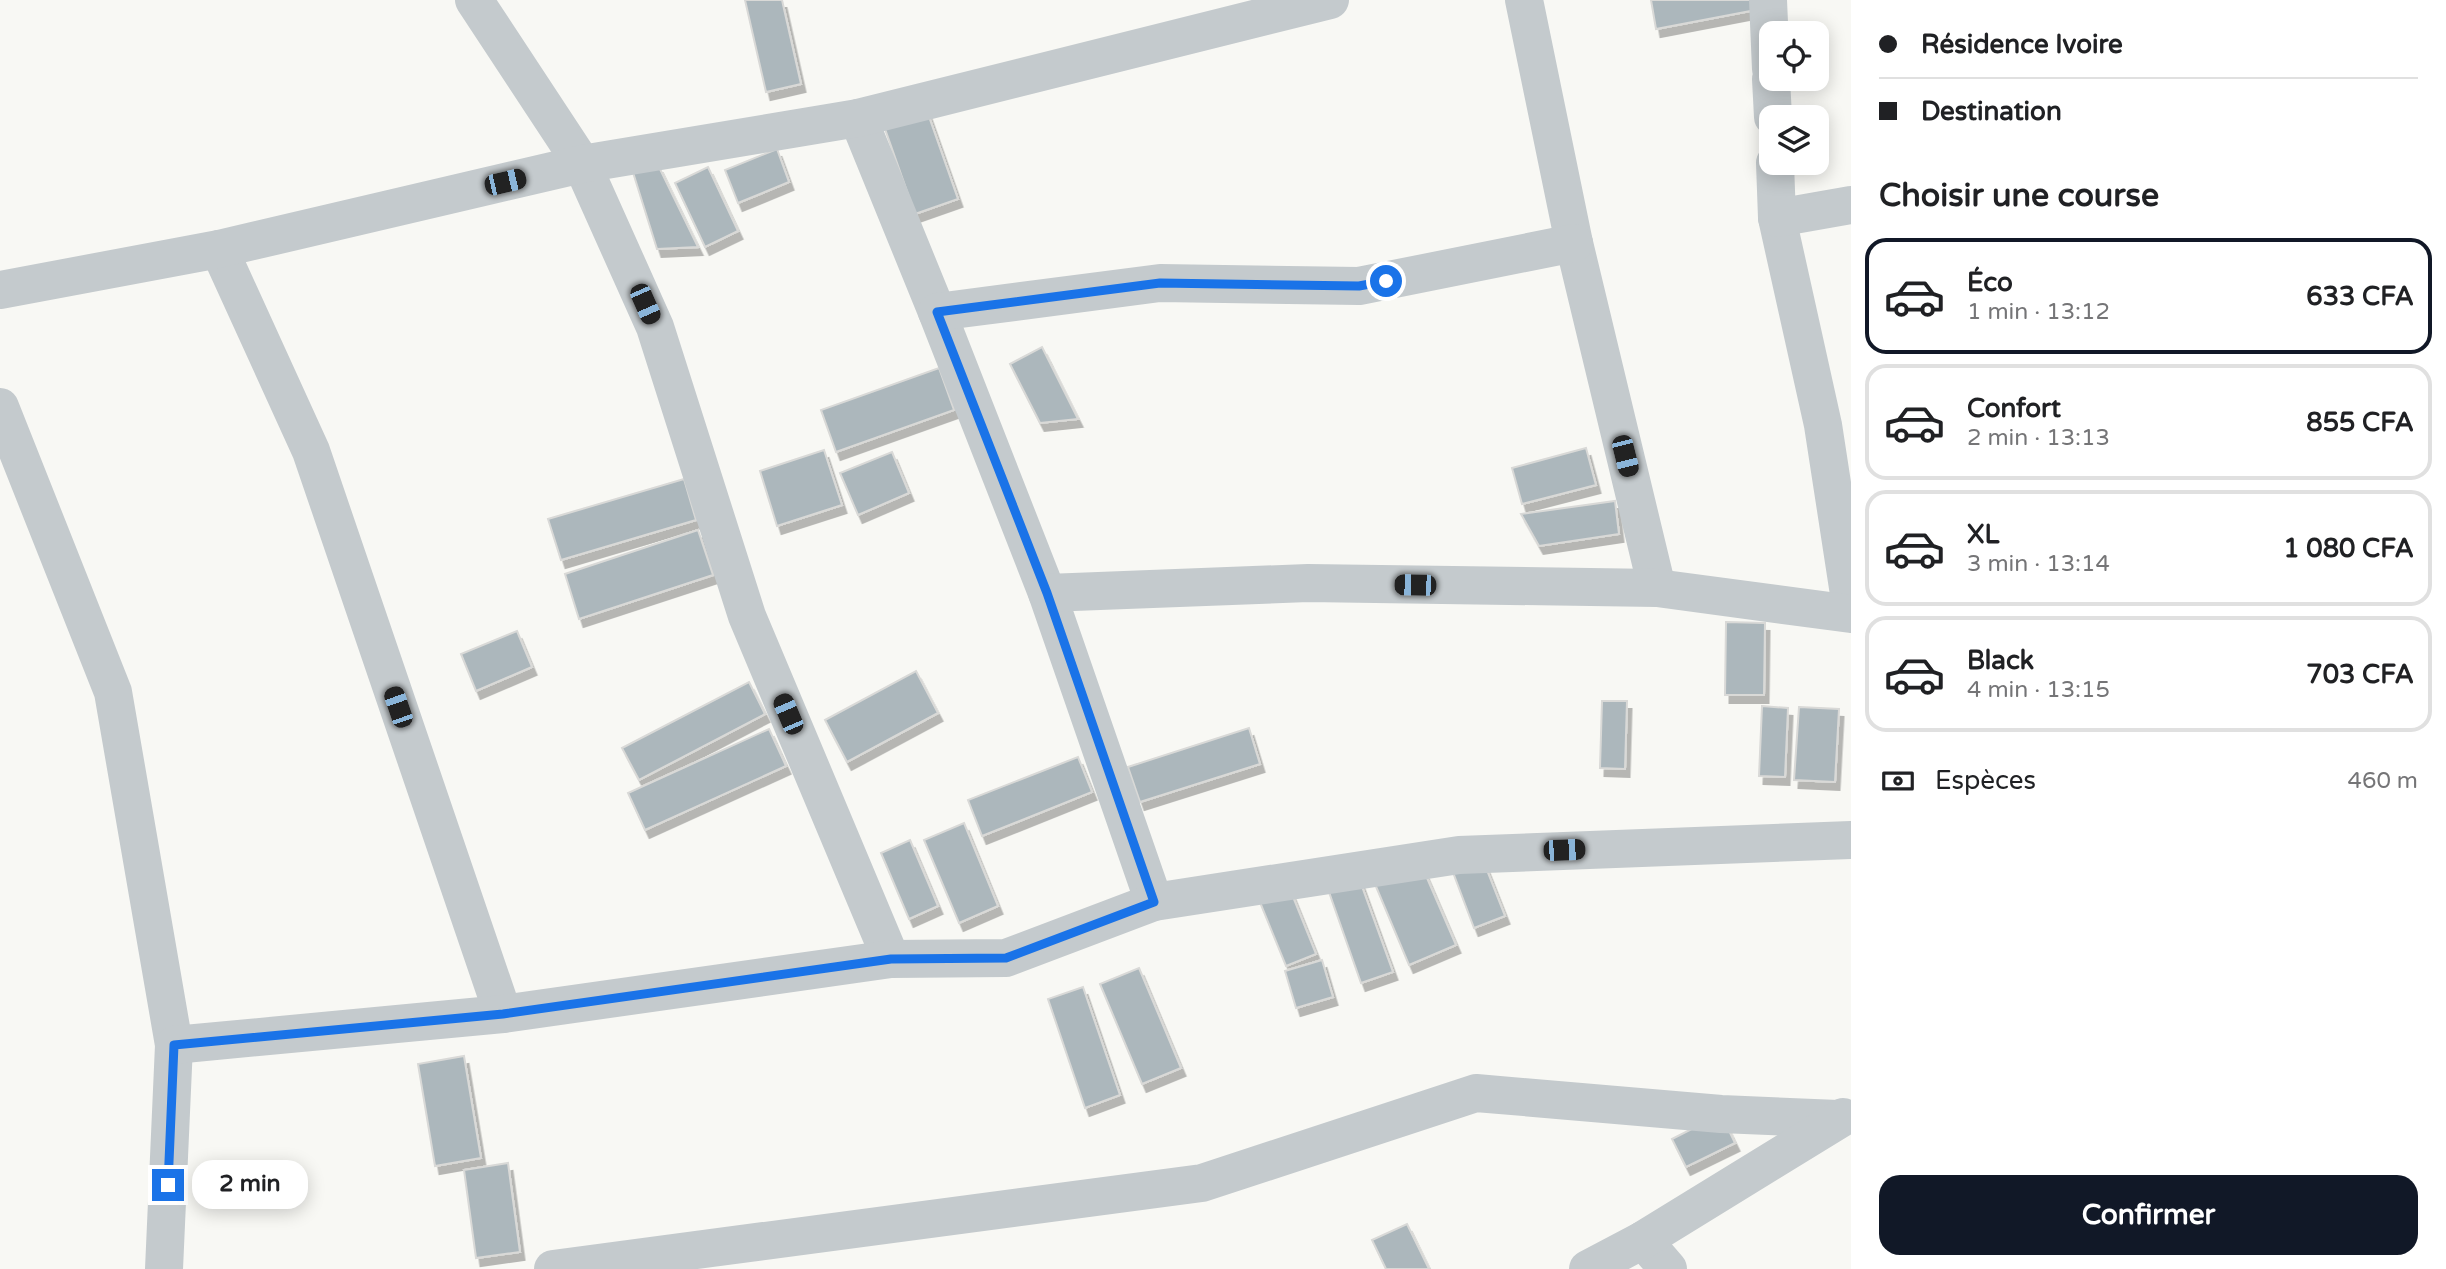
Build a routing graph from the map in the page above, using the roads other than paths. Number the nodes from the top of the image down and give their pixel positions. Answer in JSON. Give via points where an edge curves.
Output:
{"nodes":[{"id":1,"x":474,"y":0,"type":"edge"},
{"id":2,"x":1330,"y":0,"type":"edge"},
{"id":3,"x":1524,"y":0,"type":"edge"},
{"id":4,"x":1768,"y":0,"type":"edge"},
{"id":5,"x":1769,"y":21,"type":"edge"},
{"id":6,"x":858,"y":118,"type":"junction"},
{"id":7,"x":582,"y":164,"type":"junction"},
{"id":8,"x":1775,"y":175,"type":"edge"},
{"id":9,"x":1851,"y":205,"type":"edge"},
{"id":10,"x":1777,"y":218,"type":"junction"},
{"id":11,"x":1574,"y":243,"type":"junction"},
{"id":12,"x":219,"y":249,"type":"junction"},
{"id":13,"x":0,"y":290,"type":"edge"},
{"id":14,"x":937,"y":312,"type":"junction"},
{"id":15,"x":0,"y":407,"type":"edge"},
{"id":16,"x":1657,"y":588,"type":"junction"},
{"id":17,"x":1047,"y":593,"type":"junction"},
{"id":18,"x":1851,"y":607,"type":"edge"},
{"id":19,"x":1851,"y":614,"type":"edge"},
{"id":20,"x":1851,"y":840,"type":"edge"},
{"id":21,"x":1154,"y":902,"type":"junction"},
{"id":22,"x":891,"y":959,"type":"junction"},
{"id":23,"x":503,"y":1014,"type":"junction"},
{"id":24,"x":174,"y":1045,"type":"junction"},
{"id":25,"x":1844,"y":1116,"type":"edge"},
{"id":26,"x":1643,"y":1240,"type":"junction"},
{"id":27,"x":164,"y":1269,"type":"edge"},
{"id":28,"x":553,"y":1269,"type":"edge"},
{"id":29,"x":1588,"y":1269,"type":"edge"},
{"id":30,"x":1668,"y":1269,"type":"edge"}],
"edges":[{"from":1,"to":7,"type":"street"},
{"from":2,"to":6,"type":"street"},
{"from":3,"to":11,"type":"street"},
{"from":4,"to":5,"type":"street"},
{"from":6,"to":7,"type":"street"},
{"from":6,"to":14,"type":"street"},
{"from":7,"to":12,"type":"street"},
{"from":7,"to":22,"type":"street","via":[[655,327],[747,616]]},
{"from":8,"to":10,"type":"street"},
{"from":9,"to":10,"type":"street"},
{"from":10,"to":18,"type":"street","via":[[1823,425]]},
{"from":11,"to":14,"type":"street","via":[[1359,286],[1160,283]]},
{"from":11,"to":16,"type":"street"},
{"from":12,"to":13,"type":"street"},
{"from":12,"to":23,"type":"street","via":[[311,451]]},
{"from":14,"to":17,"type":"street"},
{"from":15,"to":24,"type":"street","via":[[113,692]]},
{"from":16,"to":17,"type":"street","via":[[1308,583]]},
{"from":16,"to":19,"type":"street"},
{"from":17,"to":21,"type":"street"},
{"from":20,"to":21,"type":"street","via":[[1459,855]]},
{"from":21,"to":22,"type":"street","via":[[1006,958]]},
{"from":22,"to":23,"type":"street"},
{"from":23,"to":24,"type":"street"},
{"from":24,"to":27,"type":"street"},
{"from":25,"to":26,"type":"street"},
{"from":25,"to":28,"type":"street","via":[[1721,1114],[1476,1093],[1202,1183]]},
{"from":26,"to":29,"type":"street"},
{"from":26,"to":30,"type":"street"}]}
